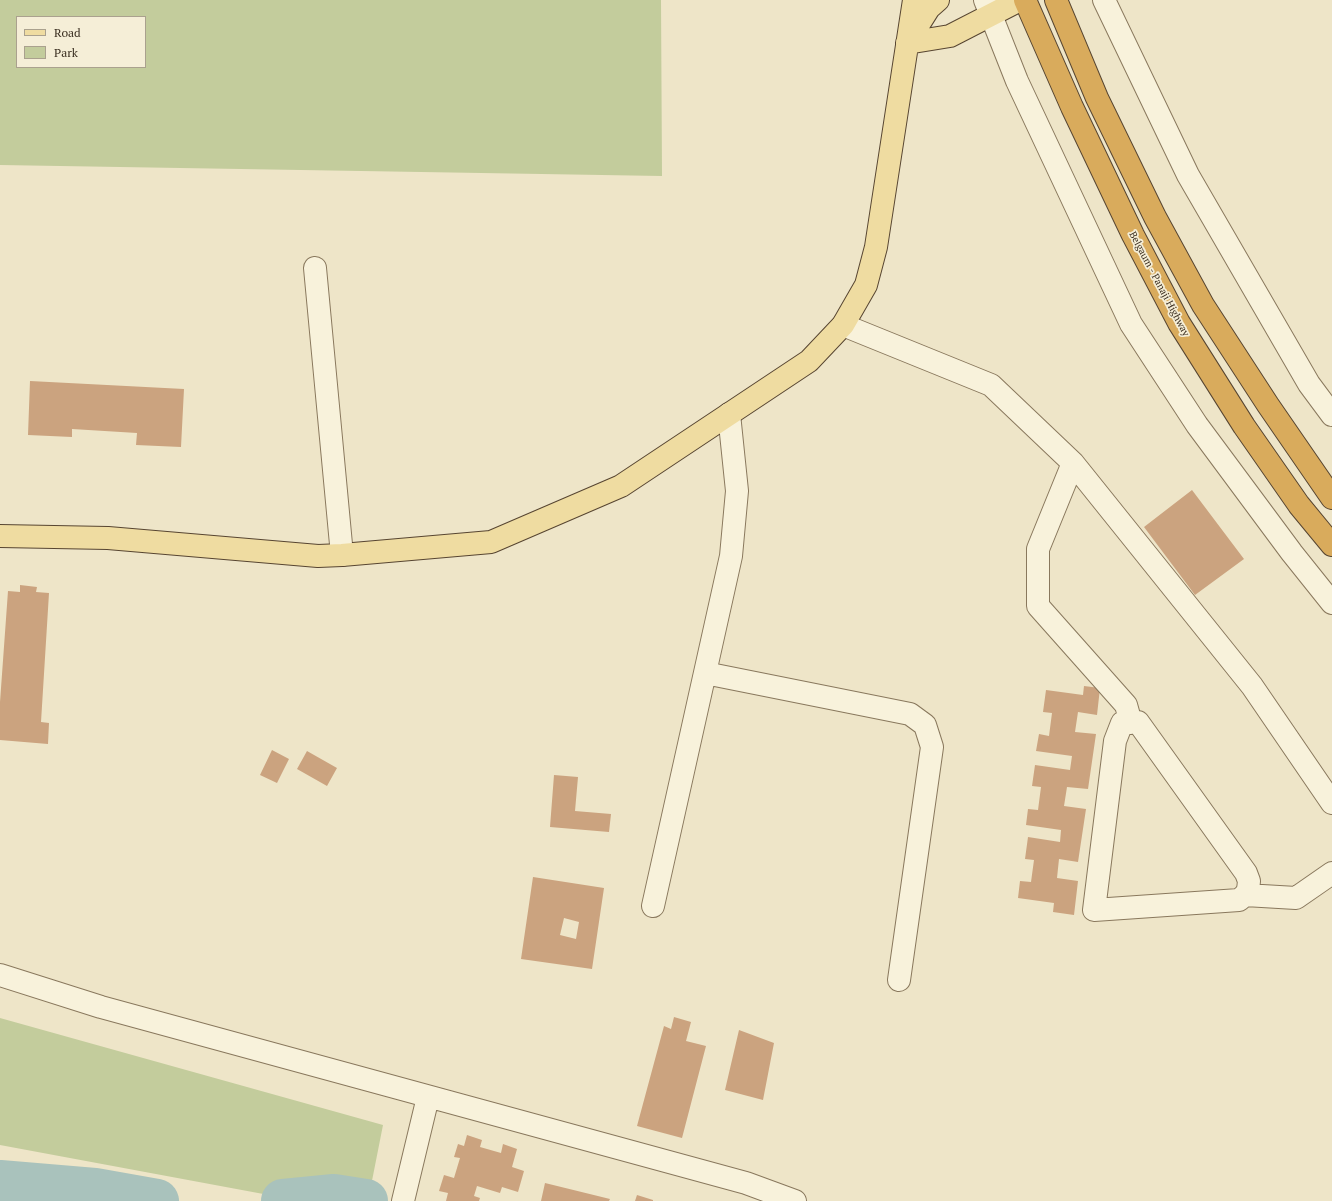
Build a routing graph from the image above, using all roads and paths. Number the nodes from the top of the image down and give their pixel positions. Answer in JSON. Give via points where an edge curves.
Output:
{"nodes":[{"id":1,"x":914,"y":0,"type":"edge"},
{"id":2,"x":938,"y":0,"type":"edge"},
{"id":3,"x":1020,"y":0,"type":"edge"},
{"id":4,"x":1025,"y":0,"type":"edge"},
{"id":5,"x":1056,"y":0,"type":"edge"},
{"id":6,"x":1104,"y":0,"type":"edge"},
{"id":7,"x":988,"y":8,"type":"edge"},
{"id":8,"x":907,"y":43,"type":"junction"},
{"id":9,"x":315,"y":268,"type":"dead end"},
{"id":10,"x":843,"y":325,"type":"junction"},
{"id":11,"x":729,"y":414,"type":"junction"},
{"id":12,"x":1332,"y":415,"type":"edge"},
{"id":13,"x":1073,"y":463,"type":"junction"},
{"id":14,"x":1332,"y":498,"type":"edge"},
{"id":15,"x":0,"y":536,"type":"edge"},
{"id":16,"x":1332,"y":545,"type":"edge"},
{"id":17,"x":342,"y":554,"type":"junction"},
{"id":18,"x":1332,"y":603,"type":"edge"},
{"id":19,"x":705,"y":673,"type":"junction"},
{"id":20,"x":1131,"y":722,"type":"junction"},
{"id":21,"x":1332,"y":803,"type":"edge"},
{"id":22,"x":1332,"y":873,"type":"edge"},
{"id":23,"x":1245,"y":895,"type":"junction"},
{"id":24,"x":653,"y":906,"type":"dead end"},
{"id":25,"x":0,"y":975,"type":"edge"},
{"id":26,"x":899,"y":980,"type":"dead end"},
{"id":27,"x":428,"y":1097,"type":"junction"},
{"id":28,"x":403,"y":1201,"type":"edge"},
{"id":29,"x":795,"y":1201,"type":"edge"}],
"edges":[{"from":1,"to":8,"type":"main road"},
{"from":2,"to":8,"type":"main road","via":[[929,8]]},
{"from":3,"to":7,"type":"main road"},
{"from":4,"to":16,"type":"highway","name":"Belgaum - Panaji Highway","via":[[1133,235],[1179,323],[1299,505]]},
{"from":5,"to":14,"type":"highway","via":[[1097,98],[1148,203],[1203,305]]},
{"from":6,"to":12,"type":"street","via":[[1188,175],[1309,384]]},
{"from":7,"to":8,"type":"main road","via":[[950,36]]},
{"from":7,"to":18,"type":"street","via":[[1017,80],[1131,324],[1198,425]]},
{"from":8,"to":10,"type":"main road","via":[[876,247],[866,285]]},
{"from":9,"to":17,"type":"street"},
{"from":10,"to":11,"type":"main road","via":[[809,361]]},
{"from":10,"to":13,"type":"street","via":[[991,385]]},
{"from":11,"to":17,"type":"main road","via":[[621,486],[491,542]]},
{"from":11,"to":19,"type":"street","via":[[738,491],[731,556]]},
{"from":13,"to":20,"type":"street","via":[[1038,549],[1038,606],[1126,705]]},
{"from":13,"to":21,"type":"street","via":[[1252,686]]},
{"from":15,"to":17,"type":"main road","via":[[108,538],[318,556]]},
{"from":19,"to":24,"type":"street"},
{"from":19,"to":26,"type":"street","via":[[910,714],[924,725],[932,747]]},
{"from":20,"to":23,"type":"street","via":[[1138,722],[1246,873],[1249,881]]},
{"from":20,"to":23,"type":"street","via":[[1122,723],[1114,741],[1094,910],[1239,900]]},
{"from":22,"to":23,"type":"street","via":[[1296,898]]},
{"from":25,"to":27,"type":"street","via":[[101,1007]]},
{"from":27,"to":28,"type":"street"},
{"from":27,"to":29,"type":"street","via":[[746,1183]]}]}
